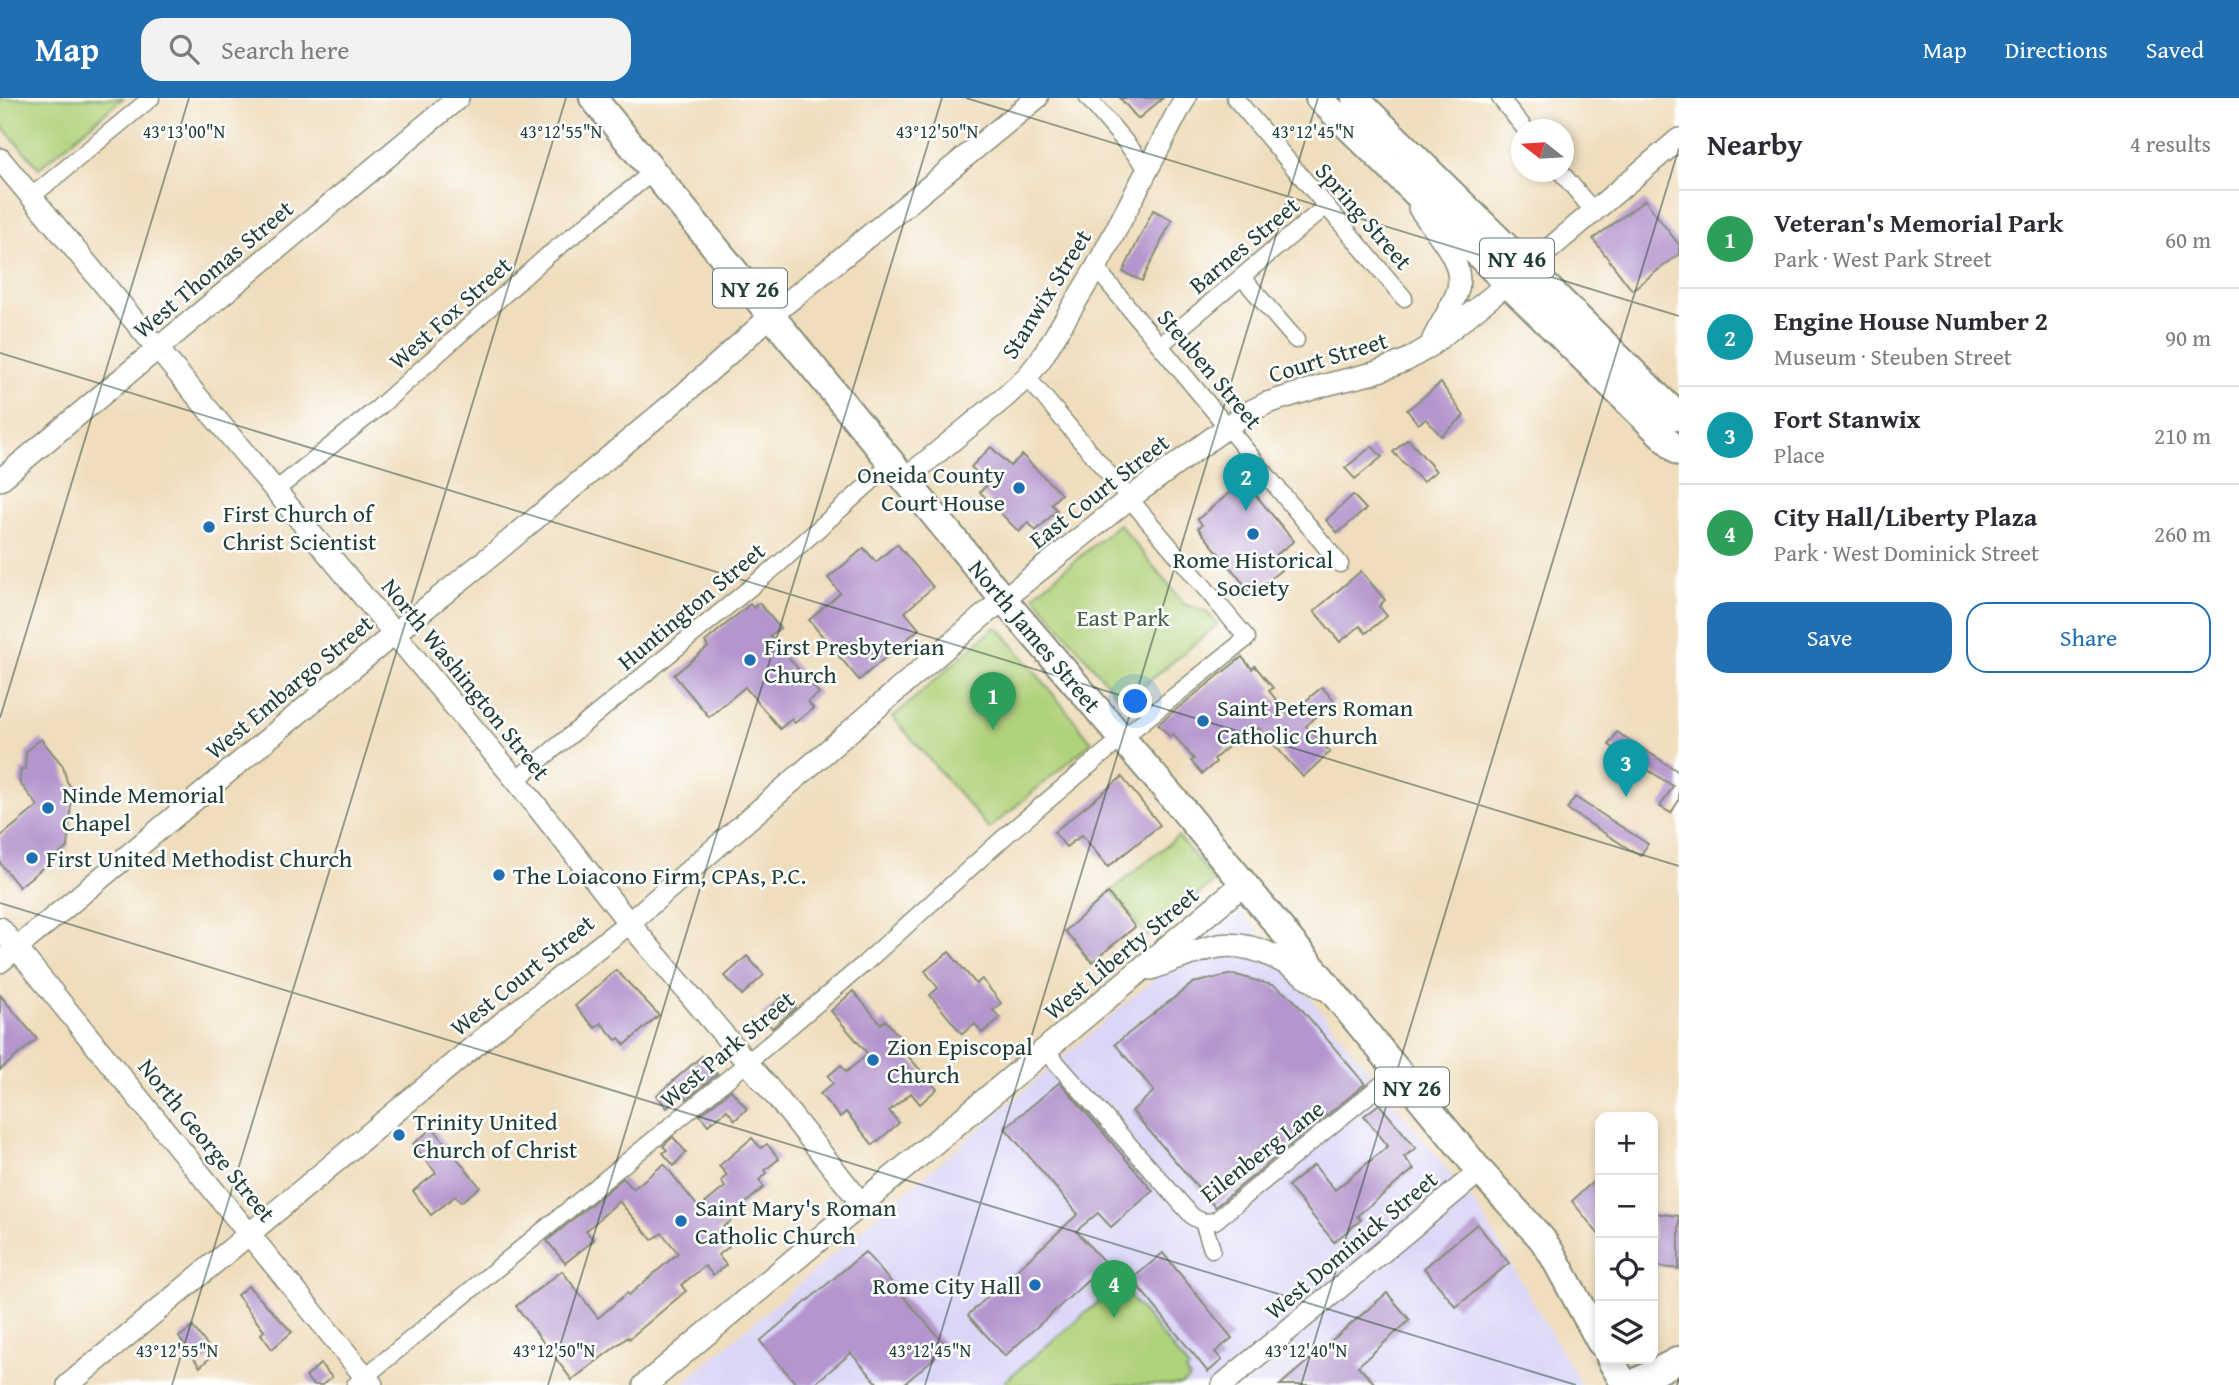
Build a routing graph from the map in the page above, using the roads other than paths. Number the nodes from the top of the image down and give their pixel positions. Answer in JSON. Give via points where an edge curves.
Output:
{"nodes":[{"id":1,"x":151,"y":98,"type":"edge"},
{"id":2,"x":458,"y":98,"type":"edge"},
{"id":3,"x":593,"y":98,"type":"edge"},
{"id":4,"x":1037,"y":98,"type":"edge"},
{"id":5,"x":1088,"y":98,"type":"edge"},
{"id":6,"x":1185,"y":98,"type":"edge"},
{"id":7,"x":1235,"y":98,"type":"edge"},
{"id":8,"x":1319,"y":98,"type":"edge"},
{"id":9,"x":1355,"y":98,"type":"edge"},
{"id":10,"x":1500,"y":98,"type":"edge"},
{"id":11,"x":1517,"y":119,"type":"edge"},
{"id":12,"x":1679,"y":139,"type":"edge"},
{"id":13,"x":0,"y":159,"type":"edge"},
{"id":14,"x":1148,"y":169,"type":"junction"},
{"id":15,"x":654,"y":171,"type":"junction"},
{"id":16,"x":1393,"y":172,"type":"junction"},
{"id":17,"x":1569,"y":182,"type":"edge"},
{"id":18,"x":31,"y":197,"type":"junction"},
{"id":19,"x":1325,"y":207,"type":"junction"},
{"id":20,"x":1594,"y":212,"type":"junction"},
{"id":21,"x":1096,"y":268,"type":"junction"},
{"id":22,"x":1518,"y":276,"type":"junction"},
{"id":23,"x":1242,"y":277,"type":"junction"},
{"id":24,"x":1404,"y":298,"type":"dead end"},
{"id":25,"x":772,"y":315,"type":"junction"},
{"id":26,"x":1296,"y":340,"type":"dead end"},
{"id":27,"x":1160,"y":345,"type":"junction"},
{"id":28,"x":1429,"y":346,"type":"junction"},
{"id":29,"x":159,"y":348,"type":"junction"},
{"id":30,"x":1027,"y":377,"type":"junction"},
{"id":31,"x":1679,"y":417,"type":"edge"},
{"id":32,"x":1227,"y":425,"type":"junction"},
{"id":33,"x":1679,"y":452,"type":"edge"},
{"id":34,"x":898,"y":471,"type":"junction"},
{"id":35,"x":0,"y":480,"type":"edge"},
{"id":36,"x":276,"y":490,"type":"junction"},
{"id":37,"x":1130,"y":498,"type":"junction"},
{"id":38,"x":1340,"y":564,"type":"dead end"},
{"id":39,"x":1003,"y":599,"type":"junction"},
{"id":40,"x":395,"y":633,"type":"junction"},
{"id":41,"x":1121,"y":739,"type":"junction"},
{"id":42,"x":516,"y":780,"type":"junction"},
{"id":43,"x":1243,"y":884,"type":"junction"},
{"id":44,"x":629,"y":923,"type":"junction"},
{"id":45,"x":0,"y":928,"type":"edge"},
{"id":46,"x":17,"y":948,"type":"junction"},
{"id":47,"x":0,"y":962,"type":"edge"},
{"id":48,"x":1139,"y":972,"type":"junction"},
{"id":49,"x":1343,"y":1004,"type":"junction"},
{"id":50,"x":1046,"y":1051,"type":"junction"},
{"id":51,"x":747,"y":1063,"type":"junction"},
{"id":52,"x":1399,"y":1070,"type":"junction"},
{"id":53,"x":1480,"y":1171,"type":"junction"},
{"id":54,"x":861,"y":1203,"type":"junction"},
{"id":55,"x":1203,"y":1222,"type":"junction"},
{"id":56,"x":250,"y":1235,"type":"junction"},
{"id":57,"x":1212,"y":1250,"type":"dead end"},
{"id":58,"x":1595,"y":1333,"type":"edge"},
{"id":59,"x":1679,"y":1360,"type":"edge"},
{"id":60,"x":1613,"y":1364,"type":"edge"},
{"id":61,"x":364,"y":1382,"type":"edge"},
{"id":62,"x":68,"y":1385,"type":"edge"},
{"id":63,"x":645,"y":1385,"type":"edge"},
{"id":64,"x":1222,"y":1385,"type":"edge"},
{"id":65,"x":1627,"y":1385,"type":"edge"}],
"edges":[{"from":1,"to":18,"type":"street"},
{"from":2,"to":29,"type":"street","name":"West Thomas Street"},
{"from":3,"to":15,"type":"main road","name":"North James Street","number":"NY 26"},
{"from":4,"to":25,"type":"street","name":"West Embargo Street"},
{"from":5,"to":14,"type":"street"},
{"from":6,"to":14,"type":"street","name":"Stanwix Street"},
{"from":7,"to":19,"type":"street","name":"Spring Street"},
{"from":8,"to":16,"type":"main road","number":"NY 46"},
{"from":9,"to":22,"type":"main road","number":"NY 46"},
{"from":10,"to":11,"type":"street"},
{"from":12,"to":20,"type":"street","name":"Court Street"},
{"from":13,"to":18,"type":"street","name":"North Washington Street"},
{"from":14,"to":21,"type":"street","name":"Stanwix Street"},
{"from":15,"to":25,"type":"main road","name":"North James Street","number":"NY 26"},
{"from":15,"to":36,"type":"street","name":"West Fox Street","via":[[547,256],[379,408]]},
{"from":16,"to":22,"type":"main road","number":"NY 46"},
{"from":16,"to":28,"type":"street","via":[[1454,258],[1460,276],[1457,293]]},
{"from":17,"to":20,"type":"street"},
{"from":18,"to":29,"type":"street","name":"North Washington Street"},
{"from":19,"to":23,"type":"street","name":"Barnes Street"},
{"from":19,"to":24,"type":"street","name":"Spring Street"},
{"from":20,"to":22,"type":"street","name":"Court Street"},
{"from":21,"to":27,"type":"street","name":"Steuben Street"},
{"from":21,"to":30,"type":"street","name":"Stanwix Street"},
{"from":22,"to":28,"type":"street","name":"Court Street"},
{"from":22,"to":31,"type":"main road","number":"NY 46"},
{"from":22,"to":33,"type":"main road","number":"NY 46"},
{"from":23,"to":26,"type":"street"},
{"from":23,"to":27,"type":"street","name":"Barnes Street"},
{"from":25,"to":34,"type":"main road","name":"North James Street","number":"NY 26"},
{"from":25,"to":40,"type":"street","name":"West Embargo Street"},
{"from":27,"to":32,"type":"street","name":"Steuben Street"},
{"from":28,"to":32,"type":"street","name":"Court Street","via":[[1374,373],[1268,403]]},
{"from":29,"to":35,"type":"street","name":"West Thomas Street"},
{"from":29,"to":36,"type":"street","name":"North Washington Street"},
{"from":30,"to":34,"type":"street","name":"Stanwix Street"},
{"from":30,"to":37,"type":"street"},
{"from":32,"to":37,"type":"street","name":"East Court Street"},
{"from":32,"to":38,"type":"street","name":"Steuben Street"},
{"from":34,"to":39,"type":"main road","name":"North James Street","number":"NY 26"},
{"from":34,"to":42,"type":"street","name":"Huntington Street"},
{"from":36,"to":40,"type":"street","name":"North Washington Street"},
{"from":37,"to":39,"type":"street","name":"East Court Street"},
{"from":37,"to":41,"type":"street","name":"West Park Street","via":[[1247,638]]},
{"from":39,"to":41,"type":"main road","name":"North James Street","number":"NY 26"},
{"from":39,"to":44,"type":"street","name":"West Court Street"},
{"from":40,"to":42,"type":"street","name":"North Washington Street"},
{"from":40,"to":46,"type":"street","name":"West Embargo Street"},
{"from":41,"to":43,"type":"main road","name":"North James Street","number":"NY 26"},
{"from":41,"to":51,"type":"street","name":"West Park Street"},
{"from":42,"to":44,"type":"street","name":"North Washington Street"},
{"from":43,"to":48,"type":"main road","name":"West Liberty Street"},
{"from":43,"to":49,"type":"main road","name":"North James Street","number":"NY 26"},
{"from":44,"to":51,"type":"street","name":"North Washington Street"},
{"from":44,"to":56,"type":"street","name":"West Court Street","via":[[502,1023]]},
{"from":45,"to":46,"type":"street","name":"North George Street"},
{"from":46,"to":47,"type":"street","name":"West Embargo Street"},
{"from":46,"to":56,"type":"street","name":"North George Street"},
{"from":48,"to":49,"type":"main road","via":[[1221,946],[1247,948],[1278,957]]},
{"from":48,"to":50,"type":"main road","name":"West Liberty Street"},
{"from":49,"to":52,"type":"main road","name":"North James Street","number":"NY 26"},
{"from":50,"to":54,"type":"main road","name":"West Liberty Street"},
{"from":50,"to":55,"type":"street","name":"Eilenberg Lane","via":[[1193,1217]]},
{"from":51,"to":54,"type":"street","name":"North Washington Street"},
{"from":51,"to":61,"type":"street","name":"West Park Street"},
{"from":52,"to":53,"type":"main road","name":"North James Street","number":"NY 26"},
{"from":52,"to":55,"type":"street","name":"Eilenberg Lane","via":[[1215,1222]]},
{"from":53,"to":58,"type":"main road","name":"North James Street","number":"NY 26","via":[[1552,1254]]},
{"from":53,"to":64,"type":"street","name":"West Dominick Street"},
{"from":54,"to":63,"type":"main road","name":"West Liberty Street"},
{"from":55,"to":57,"type":"street"},
{"from":56,"to":61,"type":"street","name":"North George Street"},
{"from":56,"to":62,"type":"street","name":"West Court Street"},
{"from":59,"to":65,"type":"main road"},
{"from":60,"to":65,"type":"main road"}]}
